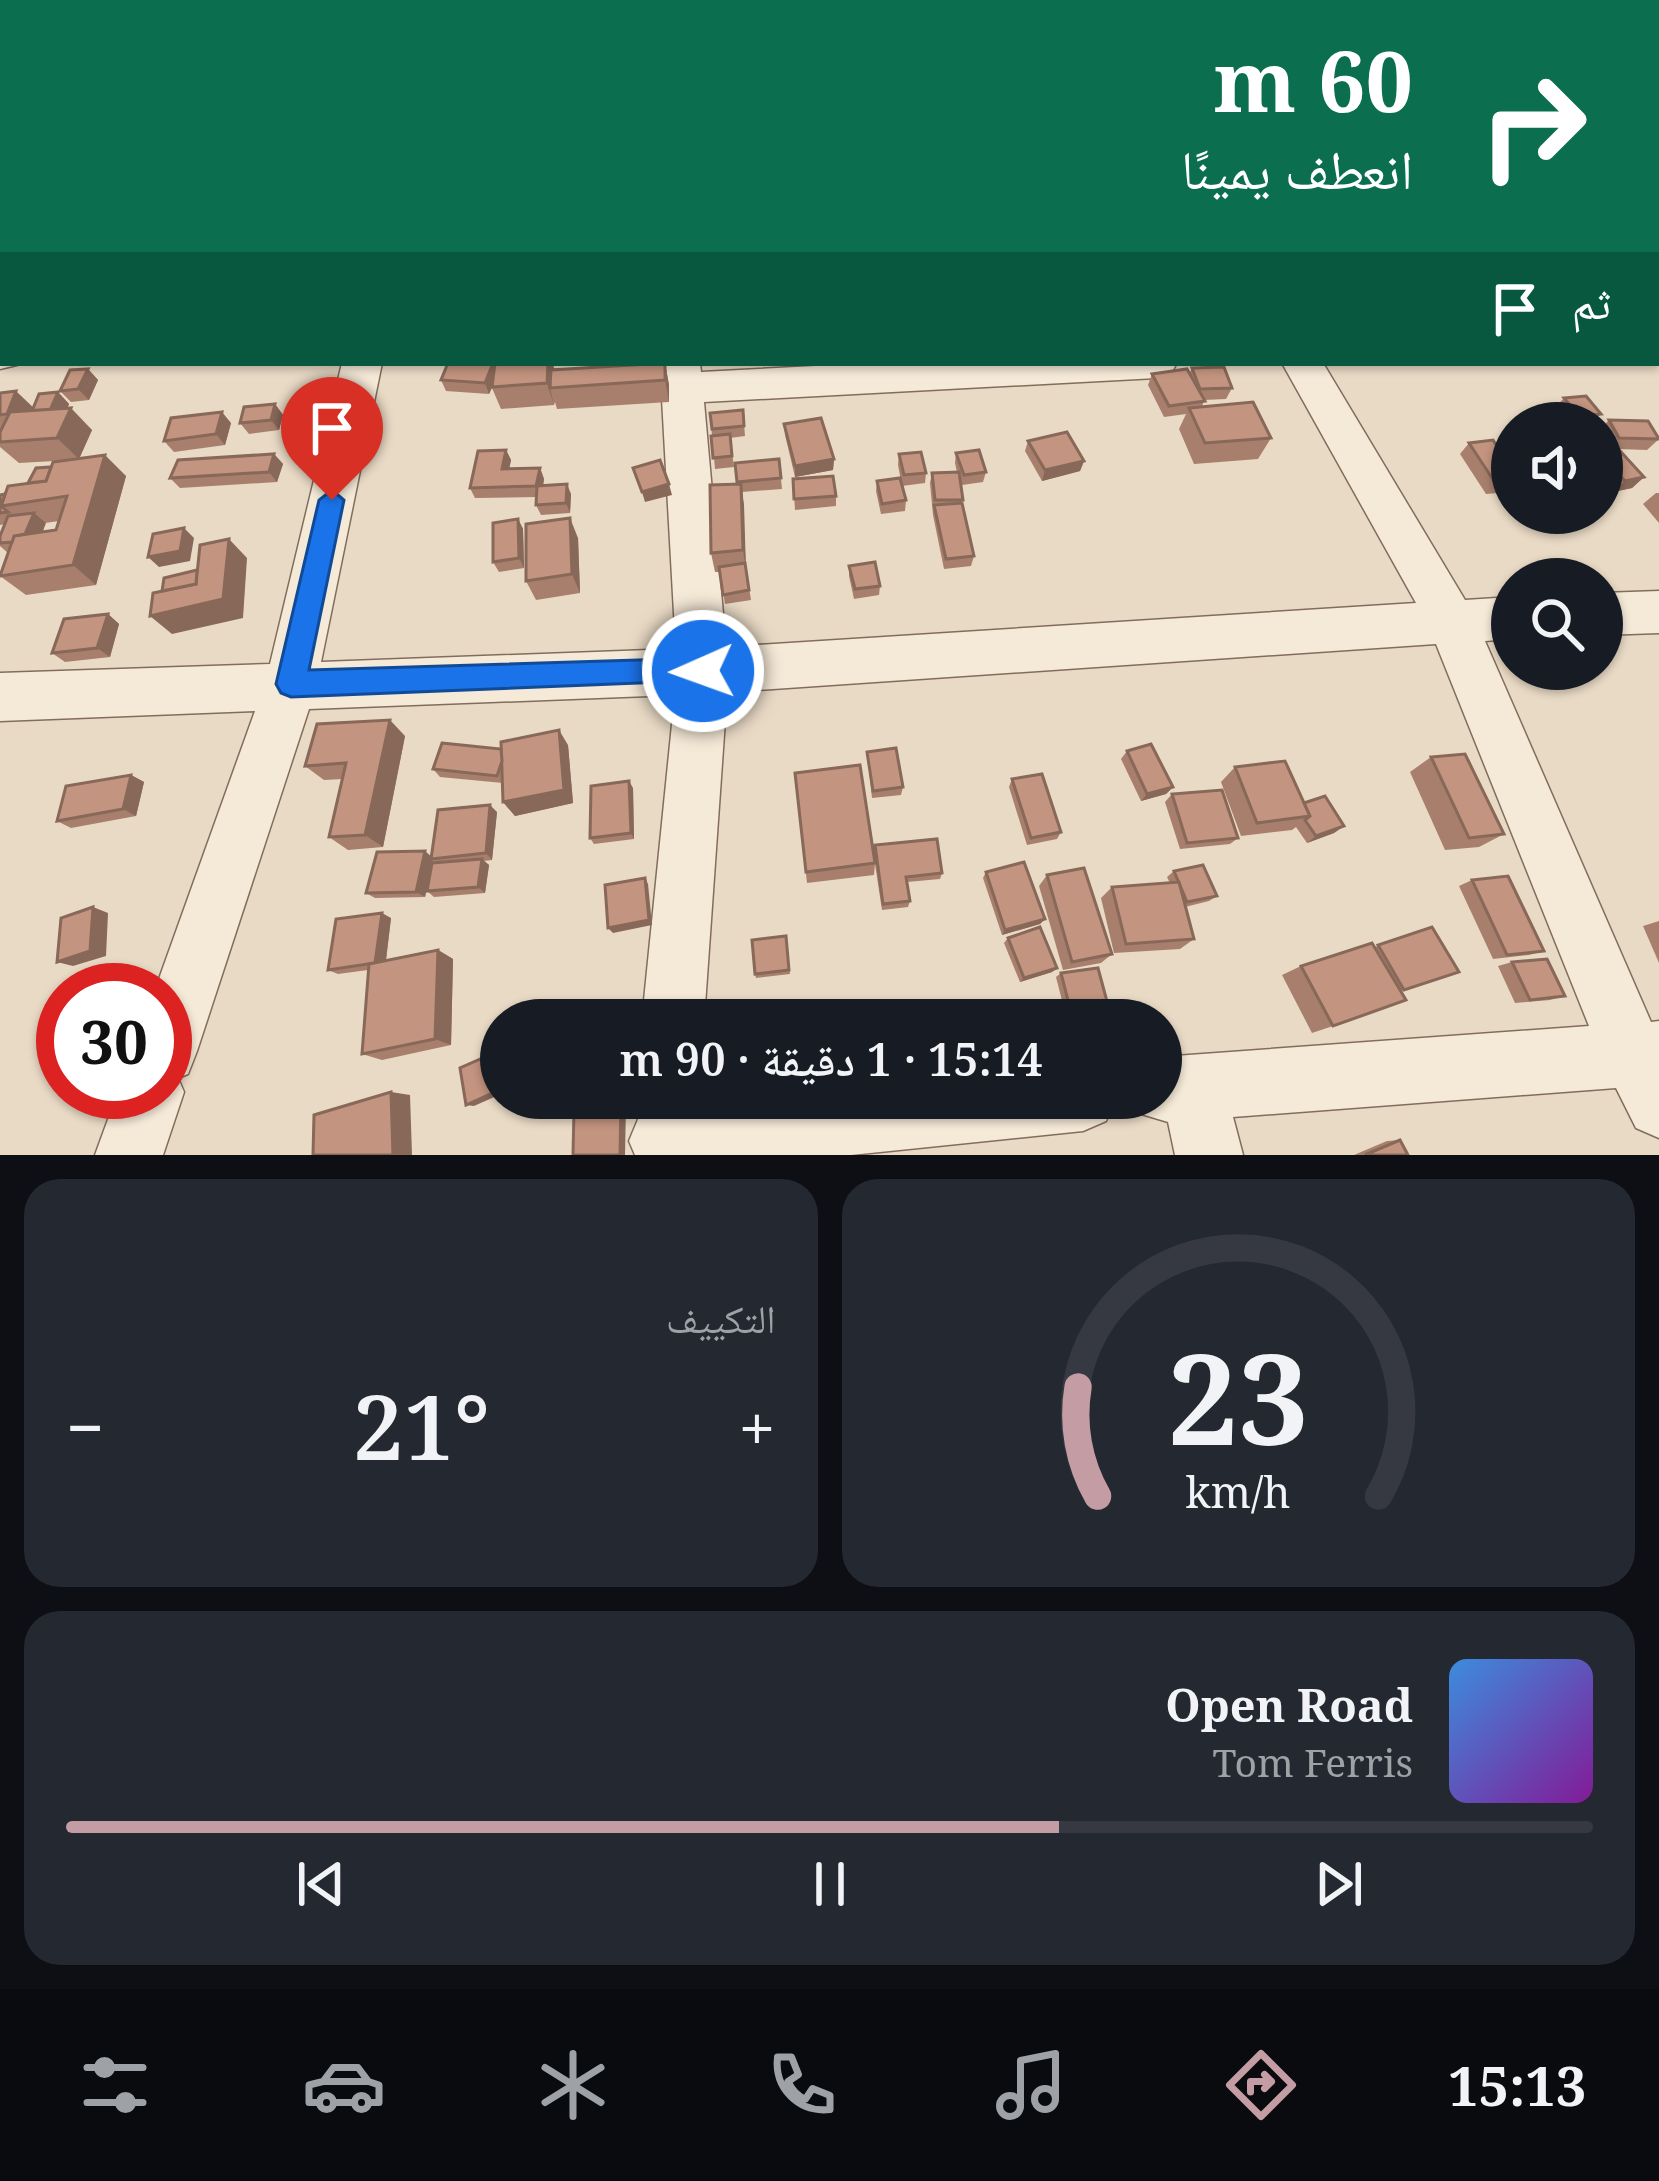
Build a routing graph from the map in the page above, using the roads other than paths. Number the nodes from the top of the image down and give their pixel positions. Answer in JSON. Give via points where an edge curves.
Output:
{"nodes":[{"id":1,"x":361,"y":366,"type":"edge"},
{"id":2,"x":1067,"y":366,"type":"edge"},
{"id":3,"x":1304,"y":366,"type":"edge"},
{"id":4,"x":1007,"y":368,"type":"edge"},
{"id":5,"x":679,"y":375,"type":"edge"},
{"id":6,"x":1659,"y":612,"type":"edge"},
{"id":7,"x":1623,"y":613,"type":"edge"},
{"id":8,"x":1491,"y":619,"type":"edge"},
{"id":9,"x":1451,"y":620,"type":"junction"},
{"id":10,"x":703,"y":671,"type":"junction"},
{"id":11,"x":291,"y":684,"type":"junction"},
{"id":12,"x":0,"y":698,"type":"edge"},
{"id":13,"x":192,"y":972,"type":"edge"},
{"id":14,"x":675,"y":999,"type":"edge"},
{"id":15,"x":1650,"y":1071,"type":"edge"},
{"id":16,"x":1182,"y":1088,"type":"edge"},
{"id":17,"x":1182,"y":1098,"type":"edge"},
{"id":18,"x":142,"y":1119,"type":"edge"},
{"id":19,"x":816,"y":1119,"type":"edge"},
{"id":20,"x":664,"y":1131,"type":"edge"},
{"id":21,"x":129,"y":1155,"type":"edge"},
{"id":22,"x":1209,"y":1155,"type":"edge"}],
"edges":[{"from":1,"to":11,"type":"street"},
{"from":2,"to":4,"type":"street"},
{"from":3,"to":9,"type":"street"},
{"from":4,"to":5,"type":"street"},
{"from":5,"to":10,"type":"street"},
{"from":6,"to":7,"type":"street"},
{"from":8,"to":9,"type":"street"},
{"from":9,"to":10,"type":"street"},
{"from":9,"to":15,"type":"street"},
{"from":10,"to":11,"type":"street"},
{"from":10,"to":14,"type":"street"},
{"from":11,"to":12,"type":"street"},
{"from":11,"to":13,"type":"street"},
{"from":15,"to":16,"type":"street"},
{"from":17,"to":22,"type":"street"},
{"from":18,"to":21,"type":"street"},
{"from":19,"to":20,"type":"street"}]}
